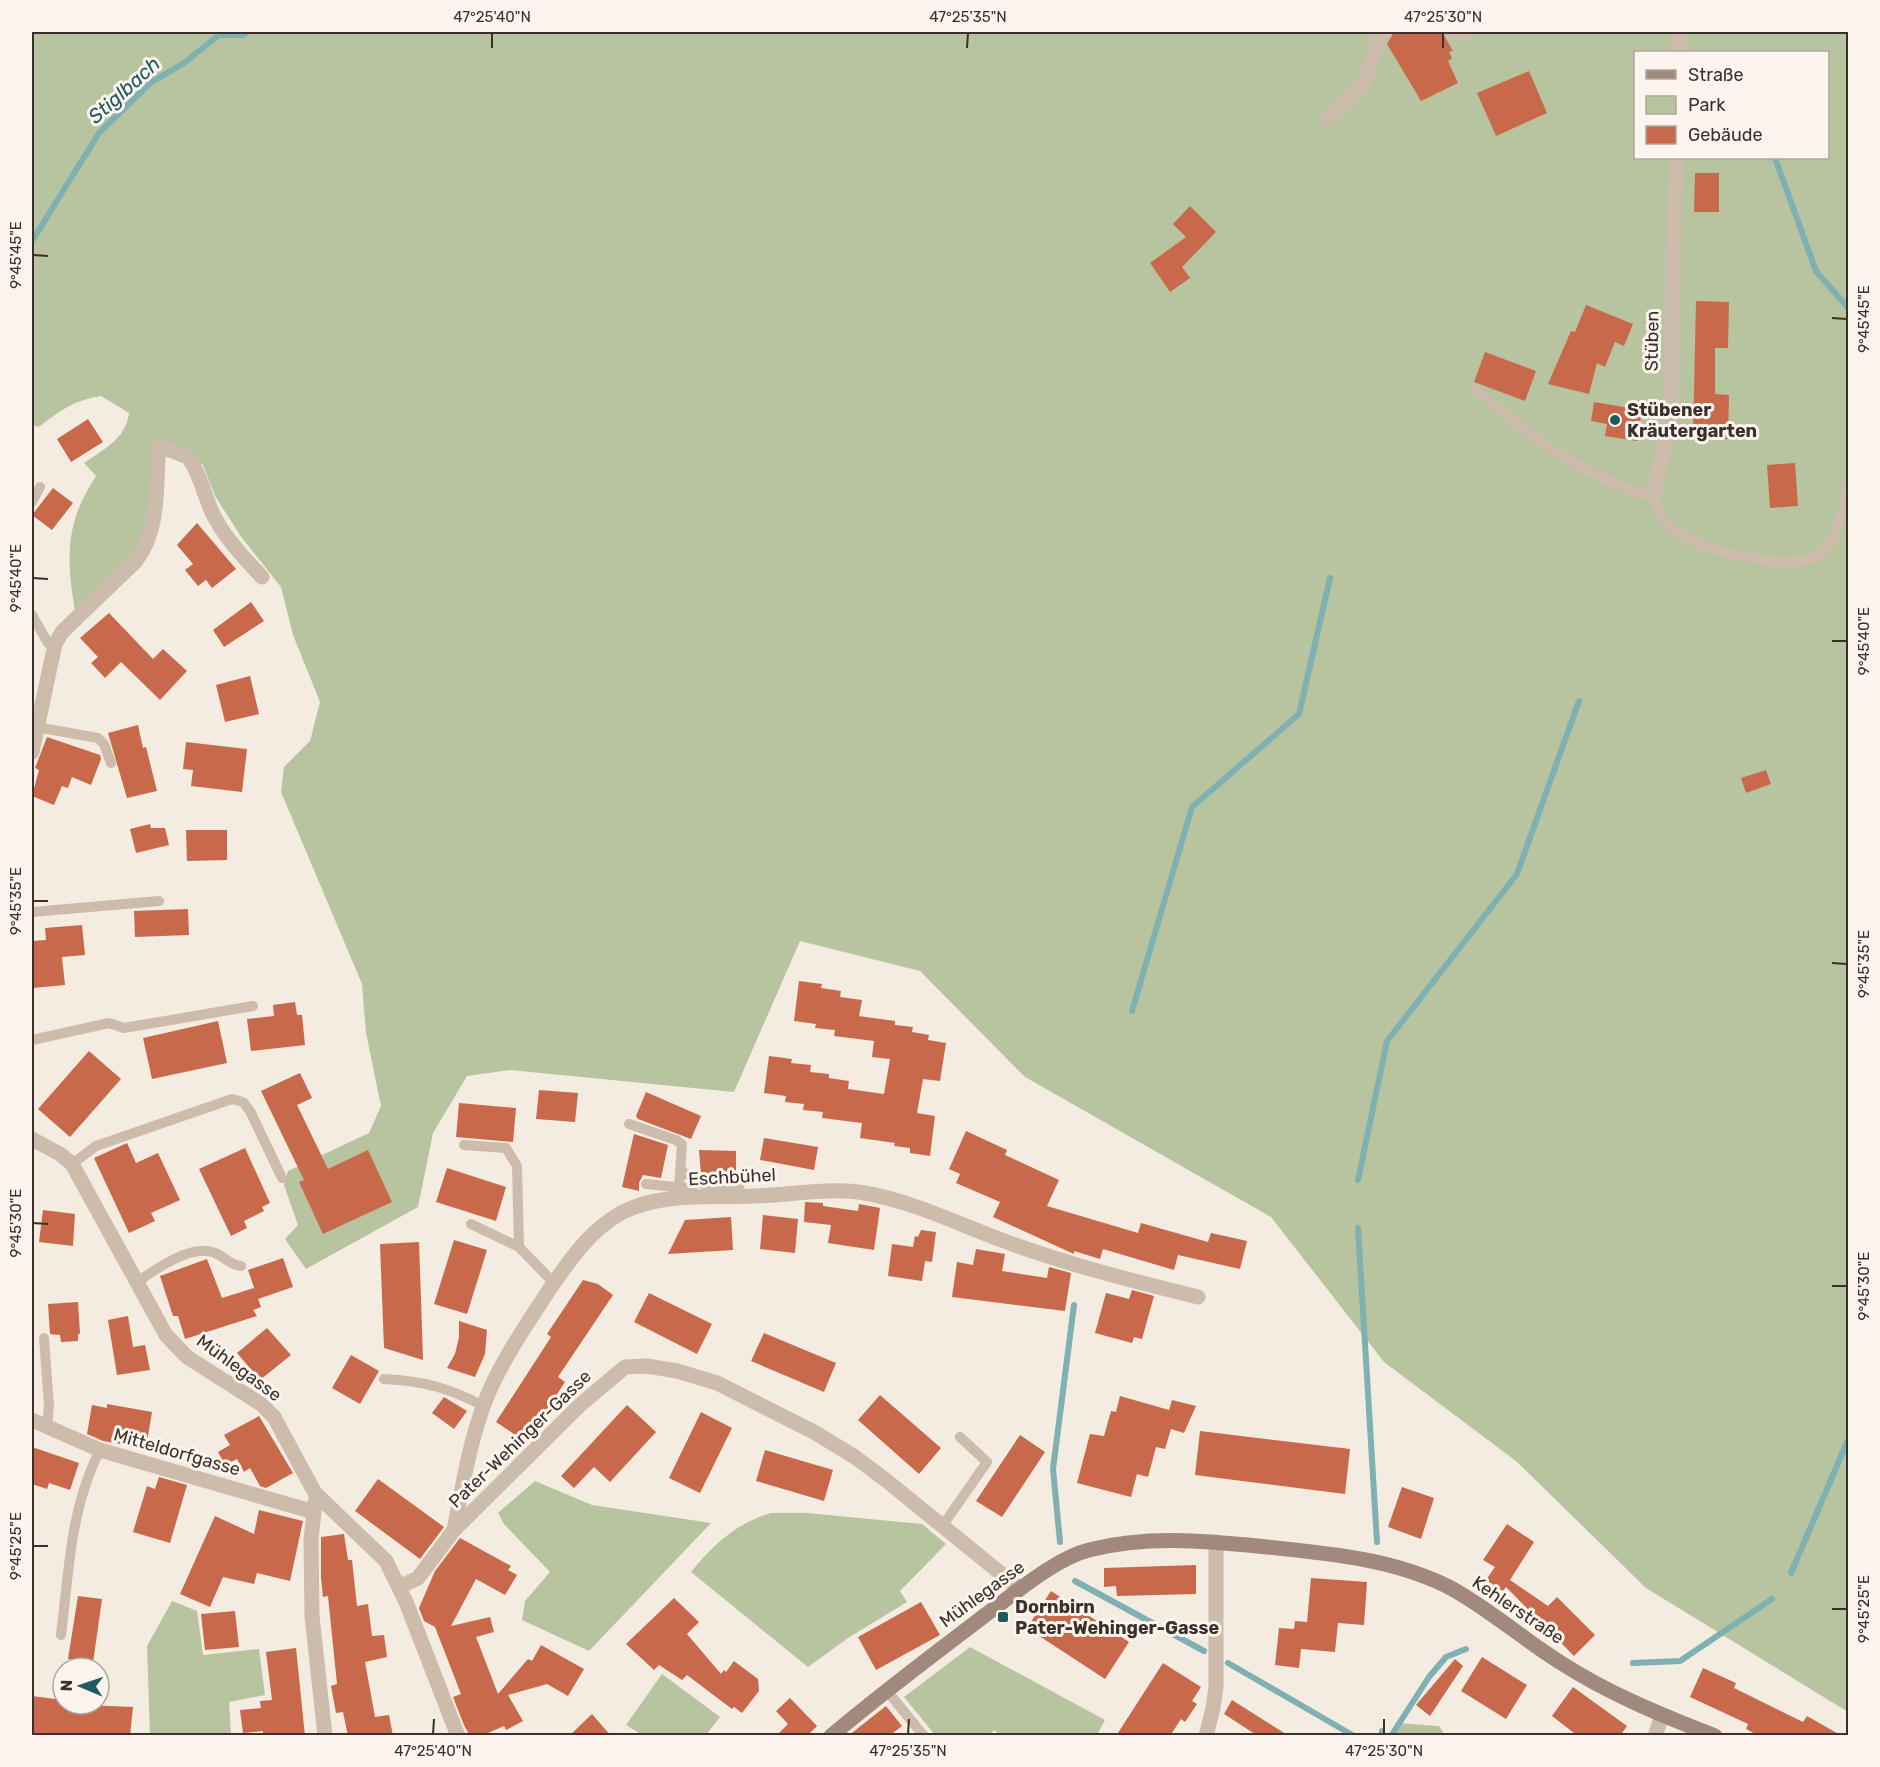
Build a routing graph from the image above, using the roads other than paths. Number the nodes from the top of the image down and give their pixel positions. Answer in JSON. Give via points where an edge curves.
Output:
{"nodes":[{"id":1,"x":1385,"y":32,"type":"edge"},
{"id":2,"x":1452,"y":32,"type":"edge"},
{"id":3,"x":1465,"y":32,"type":"edge"},
{"id":4,"x":1679,"y":32,"type":"edge"},
{"id":5,"x":1679,"y":51,"type":"edge"},
{"id":6,"x":1328,"y":118,"type":"dead end"},
{"id":7,"x":1676,"y":159,"type":"edge"},
{"id":8,"x":1476,"y":390,"type":"dead end"},
{"id":9,"x":40,"y":487,"type":"dead end"},
{"id":10,"x":1848,"y":490,"type":"edge"},
{"id":11,"x":1653,"y":496,"type":"junction"},
{"id":12,"x":32,"y":502,"type":"edge"},
{"id":13,"x":262,"y":576,"type":"dead end"},
{"id":14,"x":32,"y":615,"type":"edge"},
{"id":15,"x":55,"y":644,"type":"junction"},
{"id":16,"x":36,"y":727,"type":"junction"},
{"id":17,"x":32,"y":752,"type":"edge"},
{"id":18,"x":111,"y":763,"type":"dead end"},
{"id":19,"x":159,"y":901,"type":"dead end"},
{"id":20,"x":32,"y":912,"type":"edge"},
{"id":21,"x":253,"y":1006,"type":"dead end"},
{"id":22,"x":32,"y":1040,"type":"edge"},
{"id":23,"x":629,"y":1124,"type":"dead end"},
{"id":24,"x":32,"y":1139,"type":"edge"},
{"id":25,"x":464,"y":1145,"type":"dead end"},
{"id":26,"x":72,"y":1164,"type":"junction"},
{"id":27,"x":681,"y":1172,"type":"junction"},
{"id":28,"x":282,"y":1178,"type":"dead end"},
{"id":29,"x":646,"y":1184,"type":"dead end"},
{"id":30,"x":740,"y":1185,"type":"dead end"},
{"id":31,"x":679,"y":1186,"type":"junction"},
{"id":32,"x":703,"y":1198,"type":"junction"},
{"id":33,"x":471,"y":1224,"type":"dead end"},
{"id":34,"x":519,"y":1247,"type":"junction"},
{"id":35,"x":241,"y":1266,"type":"dead end"},
{"id":36,"x":555,"y":1282,"type":"junction"},
{"id":37,"x":136,"y":1283,"type":"junction"},
{"id":38,"x":1198,"y":1297,"type":"dead end"},
{"id":39,"x":44,"y":1338,"type":"dead end"},
{"id":40,"x":384,"y":1379,"type":"dead end"},
{"id":41,"x":484,"y":1406,"type":"junction"},
{"id":42,"x":32,"y":1420,"type":"edge"},
{"id":43,"x":47,"y":1428,"type":"junction"},
{"id":44,"x":960,"y":1437,"type":"dead end"},
{"id":45,"x":100,"y":1450,"type":"junction"},
{"id":46,"x":315,"y":1493,"type":"junction"},
{"id":47,"x":314,"y":1512,"type":"junction"},
{"id":48,"x":943,"y":1525,"type":"junction"},
{"id":49,"x":454,"y":1530,"type":"junction"},
{"id":50,"x":1181,"y":1539,"type":"joint"},
{"id":51,"x":1216,"y":1542,"type":"junction"},
{"id":52,"x":399,"y":1587,"type":"junction"},
{"id":53,"x":1020,"y":1589,"type":"junction"},
{"id":54,"x":61,"y":1635,"type":"dead end"},
{"id":55,"x":886,"y":1690,"type":"junction"},
{"id":56,"x":1662,"y":1715,"type":"junction"},
{"id":57,"x":326,"y":1736,"type":"edge"},
{"id":58,"x":458,"y":1736,"type":"edge"},
{"id":59,"x":831,"y":1736,"type":"edge"},
{"id":60,"x":924,"y":1736,"type":"edge"},
{"id":61,"x":1206,"y":1736,"type":"edge"},
{"id":62,"x":1655,"y":1736,"type":"edge"},
{"id":63,"x":1715,"y":1736,"type":"edge"}],
"edges":[{"from":1,"to":6,"type":"street","via":[[1379,38],[1365,81]]},
{"from":2,"to":3,"type":"street"},
{"from":4,"to":5,"type":"street"},
{"from":7,"to":11,"type":"street","name":"Stüben","via":[[1670,418]]},
{"from":8,"to":11,"type":"lane","via":[[1539,442],[1597,475]]},
{"from":9,"to":12,"type":"lane"},
{"from":10,"to":11,"type":"lane","via":[[1832,539],[1817,556],[1796,561],[1725,553],[1693,542],[1665,522]]},
{"from":13,"to":15,"type":"street","via":[[214,517],[204,485],[188,457],[159,446],[155,511],[146,548]]},
{"from":14,"to":15,"type":"lane","via":[[48,643]]},
{"from":15,"to":16,"type":"street"},
{"from":16,"to":17,"type":"street"},
{"from":16,"to":18,"type":"lane","via":[[98,738]]},
{"from":19,"to":20,"type":"lane"},
{"from":21,"to":22,"type":"lane","via":[[124,1028],[109,1023]]},
{"from":23,"to":27,"type":"lane","via":[[682,1144]]},
{"from":24,"to":26,"type":"street","name":"Mühlegasse"},
{"from":25,"to":34,"type":"lane","via":[[506,1148],[517,1166]]},
{"from":26,"to":28,"type":"lane","via":[[96,1146],[232,1099],[243,1102],[250,1111]]},
{"from":26,"to":37,"type":"street","name":"Mühlegasse"},
{"from":27,"to":30,"type":"lane","via":[[701,1184]]},
{"from":27,"to":31,"type":"lane"},
{"from":29,"to":31,"type":"lane"},
{"from":31,"to":32,"type":"lane"},
{"from":32,"to":36,"type":"street","name":"Eschbühel","via":[[646,1204],[622,1212],[596,1229]]},
{"from":32,"to":38,"type":"street","name":"Eschbühel","via":[[865,1193],[913,1206],[1083,1268]]},
{"from":33,"to":34,"type":"lane"},
{"from":34,"to":36,"type":"lane"},
{"from":35,"to":37,"type":"lane","via":[[203,1250],[175,1259]]},
{"from":36,"to":41,"type":"street","name":"Eschbühel","via":[[513,1345]]},
{"from":37,"to":46,"type":"street","name":"Mühlegasse","via":[[166,1335],[187,1357],[261,1404],[274,1417]]},
{"from":39,"to":43,"type":"lane"},
{"from":40,"to":41,"type":"lane","via":[[439,1386]]},
{"from":41,"to":49,"type":"street","name":"Eschbühel","via":[[466,1467]]},
{"from":42,"to":43,"type":"street","name":"Mitteldorfgasse"},
{"from":43,"to":45,"type":"street","name":"Mitteldorfgasse"},
{"from":44,"to":48,"type":"lane","via":[[987,1462]]},
{"from":45,"to":47,"type":"street","name":"Mitteldorfgasse"},
{"from":45,"to":54,"type":"lane","via":[[74,1524]]},
{"from":46,"to":47,"type":"street"},
{"from":46,"to":52,"type":"street","name":"Mühlegasse","via":[[386,1561]]},
{"from":47,"to":57,"type":"street","via":[[312,1616]]},
{"from":48,"to":49,"type":"street","name":"Pater-Wehinger-Gasse","via":[[855,1457],[797,1422],[717,1383],[647,1366],[625,1367],[580,1405]]},
{"from":48,"to":53,"type":"street","name":"Pater-Wehinger-Gasse"},
{"from":49,"to":52,"type":"street","name":"Pater-Wehinger-Gasse","via":[[418,1578]]},
{"from":50,"to":51,"type":"street","name":"Kehlerstraße"},
{"from":50,"to":53,"type":"street","name":"Mühlegasse","via":[[1087,1551]]},
{"from":51,"to":56,"type":"street","name":"Kehlerstraße","via":[[1367,1560],[1415,1574],[1478,1603],[1557,1661]]},
{"from":51,"to":61,"type":"street","via":[[1216,1687]]},
{"from":52,"to":58,"type":"street","name":"Mühlegasse"},
{"from":53,"to":55,"type":"street","name":"Mühlegasse"},
{"from":55,"to":59,"type":"street","name":"Mühlegasse"},
{"from":55,"to":60,"type":"lane"},
{"from":56,"to":62,"type":"street"},
{"from":56,"to":63,"type":"street","name":"Kehlerstraße"}]}
